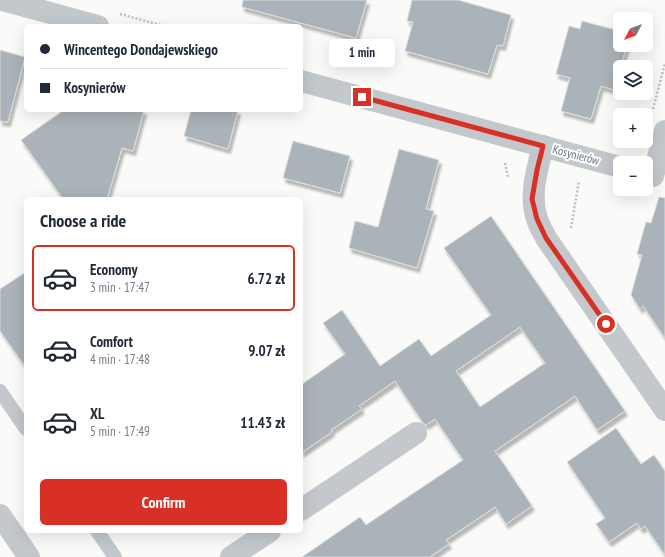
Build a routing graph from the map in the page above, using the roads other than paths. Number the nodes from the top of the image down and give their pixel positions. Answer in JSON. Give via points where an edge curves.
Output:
{"nodes":[{"id":1,"x":2,"y":0,"type":"edge"},
{"id":2,"x":91,"y":24,"type":"edge"},
{"id":3,"x":303,"y":82,"type":"edge"},
{"id":4,"x":658,"y":124,"type":"edge"},
{"id":5,"x":543,"y":146,"type":"junction"},
{"id":6,"x":613,"y":165,"type":"edge"},
{"id":7,"x":655,"y":176,"type":"edge"},
{"id":8,"x":0,"y":391,"type":"edge"},
{"id":9,"x":665,"y":410,"type":"edge"},
{"id":10,"x":24,"y":426,"type":"edge"},
{"id":11,"x":416,"y":433,"type":"dead end"},
{"id":12,"x":303,"y":509,"type":"edge"},
{"id":13,"x":0,"y":514,"type":"edge"},
{"id":14,"x":98,"y":533,"type":"edge"},
{"id":15,"x":267,"y":533,"type":"edge"},
{"id":16,"x":30,"y":557,"type":"edge"},
{"id":17,"x":115,"y":557,"type":"edge"},
{"id":18,"x":231,"y":557,"type":"edge"}],
"edges":[{"from":1,"to":2,"type":"street"},
{"from":3,"to":5,"type":"street","name":"Kosynierów"},
{"from":4,"to":7,"type":"street"},
{"from":5,"to":6,"type":"street","name":"Kosynierów"},
{"from":5,"to":9,"type":"street","via":[[532,199],[537,219],[546,238]]},
{"from":8,"to":10,"type":"lane"},
{"from":11,"to":12,"type":"street"},
{"from":13,"to":16,"type":"street"},
{"from":14,"to":17,"type":"lane"},
{"from":15,"to":18,"type":"street"}]}
